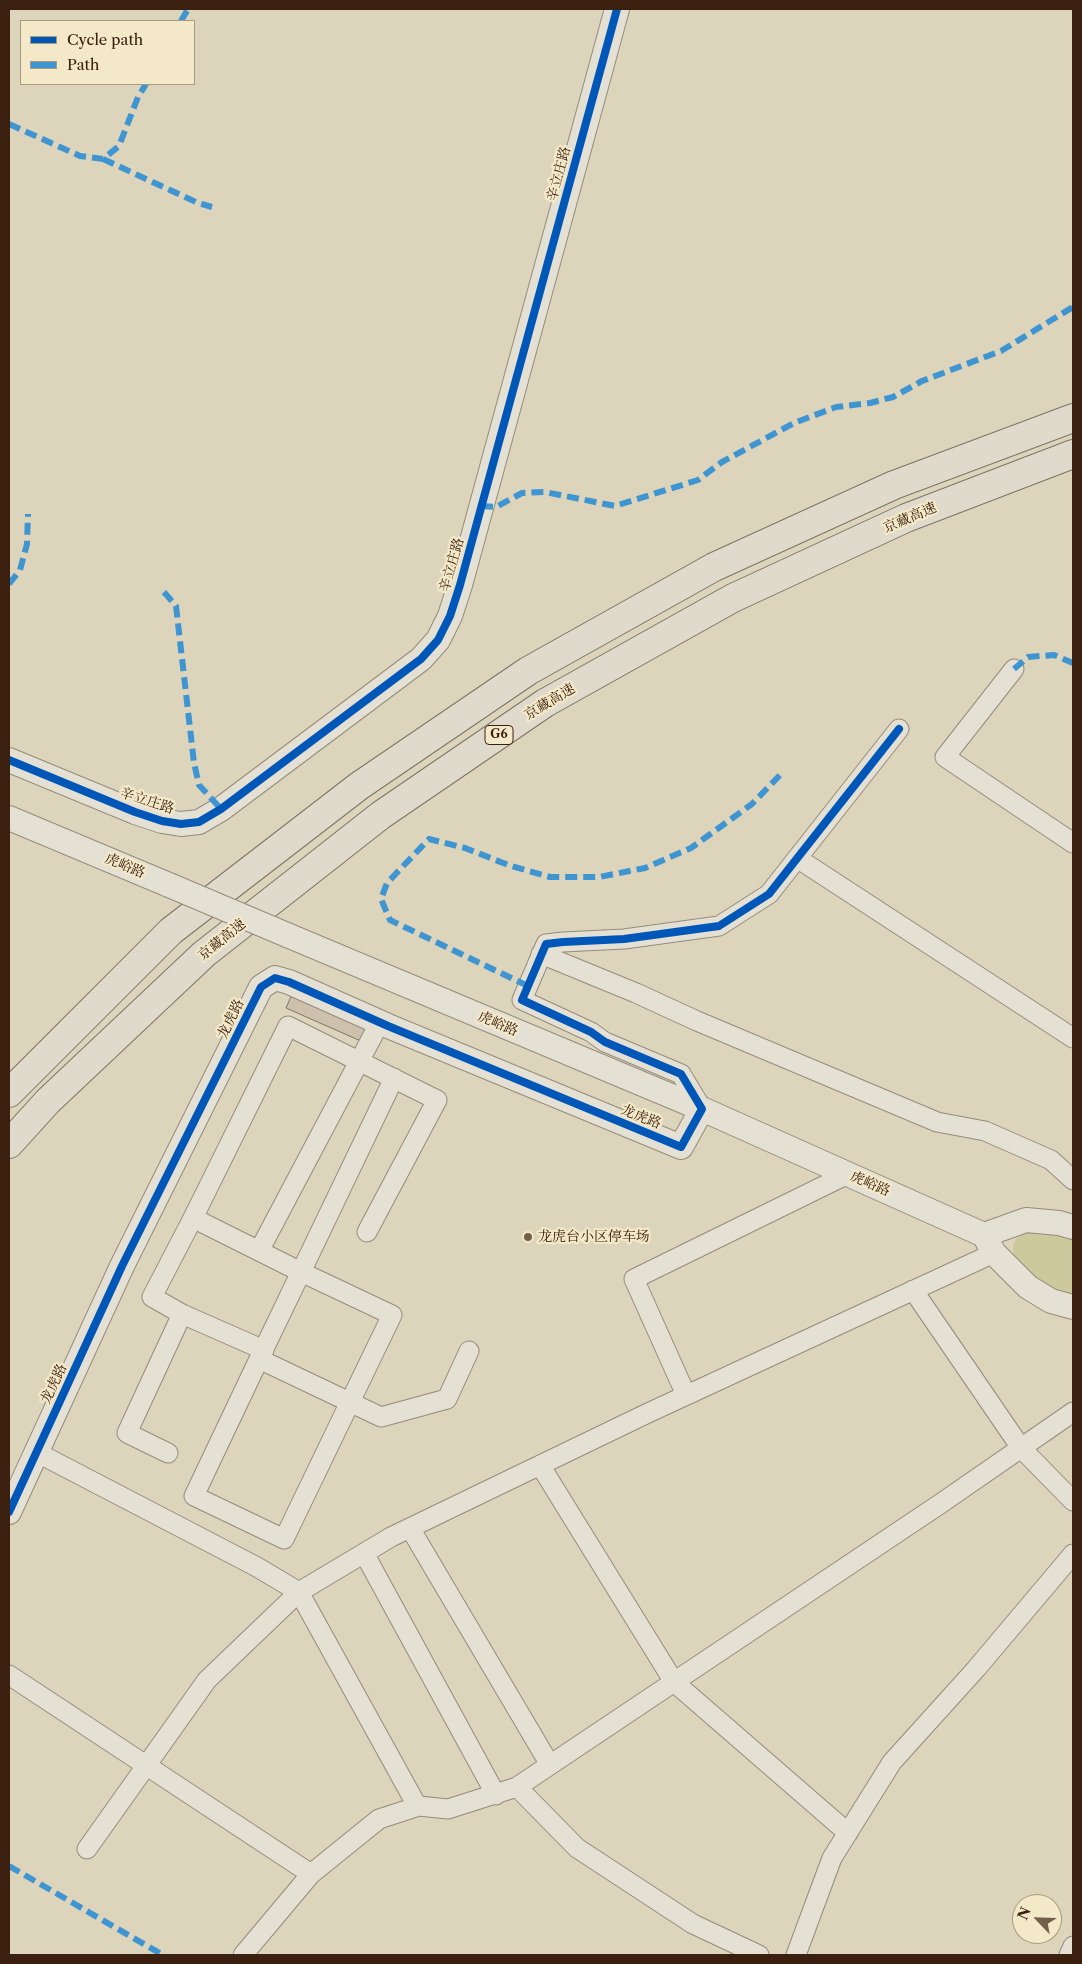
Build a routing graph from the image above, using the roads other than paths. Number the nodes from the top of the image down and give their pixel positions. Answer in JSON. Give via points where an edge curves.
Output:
{"nodes":[{"id":1,"x":617,"y":9,"type":"edge"},
{"id":2,"x":1073,"y":418,"type":"edge"},
{"id":3,"x":1073,"y":454,"type":"edge"},
{"id":4,"x":1014,"y":669,"type":"dead end"},
{"id":5,"x":899,"y":729,"type":"dead end"},
{"id":6,"x":9,"y":760,"type":"edge"},
{"id":7,"x":9,"y":818,"type":"edge"},
{"id":8,"x":1073,"y":843,"type":"edge"},
{"id":9,"x":797,"y":858,"type":"junction"},
{"id":10,"x":542,"y":954,"type":"junction"},
{"id":11,"x":380,"y":1022,"type":"junction"},
{"id":12,"x":1073,"y":1038,"type":"edge"},
{"id":13,"x":360,"y":1061,"type":"junction"},
{"id":14,"x":394,"y":1078,"type":"junction"},
{"id":15,"x":9,"y":1093,"type":"edge"},
{"id":16,"x":702,"y":1109,"type":"junction"},
{"id":17,"x":9,"y":1144,"type":"edge"},
{"id":18,"x":848,"y":1174,"type":"junction"},
{"id":19,"x":1073,"y":1180,"type":"edge"},
{"id":20,"x":193,"y":1218,"type":"junction"},
{"id":21,"x":1073,"y":1227,"type":"edge"},
{"id":22,"x":368,"y":1232,"type":"dead end"},
{"id":23,"x":989,"y":1244,"type":"junction"},
{"id":24,"x":259,"y":1251,"type":"junction"},
{"id":25,"x":301,"y":1272,"type":"junction"},
{"id":26,"x":912,"y":1290,"type":"junction"},
{"id":27,"x":1073,"y":1307,"type":"edge"},
{"id":28,"x":182,"y":1314,"type":"junction"},
{"id":29,"x":469,"y":1352,"type":"dead end"},
{"id":30,"x":262,"y":1355,"type":"junction"},
{"id":31,"x":686,"y":1395,"type":"junction"},
{"id":32,"x":350,"y":1403,"type":"junction"},
{"id":33,"x":1073,"y":1412,"type":"edge"},
{"id":34,"x":1020,"y":1448,"type":"junction"},
{"id":35,"x":36,"y":1452,"type":"junction"},
{"id":36,"x":168,"y":1453,"type":"dead end"},
{"id":37,"x":540,"y":1465,"type":"junction"},
{"id":38,"x":1073,"y":1500,"type":"edge"},
{"id":39,"x":9,"y":1512,"type":"edge"},
{"id":40,"x":410,"y":1528,"type":"junction"},
{"id":41,"x":364,"y":1553,"type":"junction"},
{"id":42,"x":1073,"y":1554,"type":"edge"},
{"id":43,"x":299,"y":1592,"type":"junction"},
{"id":44,"x":9,"y":1675,"type":"edge"},
{"id":45,"x":674,"y":1682,"type":"junction"},
{"id":46,"x":550,"y":1765,"type":"junction"},
{"id":47,"x":148,"y":1766,"type":"junction"},
{"id":48,"x":517,"y":1787,"type":"junction"},
{"id":49,"x":496,"y":1795,"type":"junction"},
{"id":50,"x":419,"y":1806,"type":"junction"},
{"id":51,"x":848,"y":1832,"type":"junction"},
{"id":52,"x":87,"y":1849,"type":"dead end"},
{"id":53,"x":311,"y":1874,"type":"junction"},
{"id":54,"x":1073,"y":1946,"type":"edge"},
{"id":55,"x":243,"y":1955,"type":"edge"},
{"id":56,"x":759,"y":1955,"type":"edge"},
{"id":57,"x":796,"y":1955,"type":"edge"},
{"id":58,"x":1069,"y":1955,"type":"edge"}],
"edges":[{"from":1,"to":6,"type":"street","name":"辛立庄路","via":[[460,585],[438,640],[421,659],[221,809],[199,822],[162,821]]},
{"from":2,"to":15,"type":"highway","via":[[894,485],[723,563],[528,671],[359,786],[171,931]]},
{"from":3,"to":17,"type":"highway","name":"京藏高速","number":"G6","via":[[906,518],[742,594],[545,703],[381,815],[204,954],[48,1100]]},
{"from":4,"to":8,"type":"street","via":[[945,757]]},
{"from":5,"to":9,"type":"street"},
{"from":7,"to":16,"type":"street","name":"虎峪路","bridge":true},
{"from":9,"to":10,"type":"street","via":[[769,894],[719,926],[624,939],[546,944]]},
{"from":9,"to":12,"type":"street"},
{"from":10,"to":16,"type":"street","via":[[522,1000],[591,1032],[605,1042],[681,1074]]},
{"from":10,"to":19,"type":"street","via":[[937,1122],[985,1131],[1051,1160]]},
{"from":11,"to":13,"type":"street"},
{"from":11,"to":16,"type":"street","name":"龙虎路","via":[[681,1147]]},
{"from":11,"to":35,"type":"street","name":"龙虎路","via":[[289,982],[275,978],[261,987],[122,1266]]},
{"from":13,"to":14,"type":"street"},
{"from":13,"to":20,"type":"street","via":[[288,1026]]},
{"from":13,"to":24,"type":"street"},
{"from":14,"to":22,"type":"street","via":[[436,1100]]},
{"from":14,"to":25,"type":"street"},
{"from":16,"to":18,"type":"street","name":"虎峪路"},
{"from":18,"to":23,"type":"street","name":"虎峪路"},
{"from":18,"to":31,"type":"street","via":[[634,1279]]},
{"from":20,"to":24,"type":"street"},
{"from":20,"to":28,"type":"street","via":[[152,1297]]},
{"from":21,"to":23,"type":"street","via":[[1026,1220]]},
{"from":23,"to":26,"type":"street"},
{"from":23,"to":27,"type":"street","via":[[1028,1287],[1050,1301]]},
{"from":24,"to":25,"type":"street"},
{"from":25,"to":30,"type":"street"},
{"from":25,"to":32,"type":"street","via":[[392,1315]]},
{"from":26,"to":31,"type":"street"},
{"from":26,"to":34,"type":"street"},
{"from":28,"to":30,"type":"street"},
{"from":28,"to":36,"type":"street","via":[[128,1432]]},
{"from":29,"to":32,"type":"street","via":[[447,1399],[381,1417]]},
{"from":30,"to":32,"type":"street"},
{"from":30,"to":32,"type":"street","via":[[194,1496],[284,1539]]},
{"from":31,"to":37,"type":"street"},
{"from":33,"to":34,"type":"street"},
{"from":34,"to":38,"type":"street"},
{"from":34,"to":45,"type":"street"},
{"from":35,"to":39,"type":"street","name":"龙虎路"},
{"from":35,"to":43,"type":"street"},
{"from":37,"to":40,"type":"street"},
{"from":37,"to":45,"type":"street"},
{"from":40,"to":41,"type":"street"},
{"from":40,"to":46,"type":"street"},
{"from":41,"to":43,"type":"street"},
{"from":41,"to":49,"type":"street"},
{"from":42,"to":51,"type":"street","via":[[892,1762]]},
{"from":43,"to":47,"type":"street","via":[[207,1680]]},
{"from":43,"to":50,"type":"street"},
{"from":44,"to":47,"type":"street"},
{"from":45,"to":46,"type":"street"},
{"from":45,"to":51,"type":"street"},
{"from":46,"to":48,"type":"street"},
{"from":47,"to":52,"type":"street"},
{"from":47,"to":53,"type":"street"},
{"from":48,"to":49,"type":"street"},
{"from":48,"to":56,"type":"street","via":[[577,1848],[693,1924]]},
{"from":49,"to":50,"type":"street","via":[[448,1809]]},
{"from":50,"to":53,"type":"street","via":[[379,1819]]},
{"from":51,"to":57,"type":"street","via":[[832,1858]]},
{"from":53,"to":55,"type":"street"},
{"from":54,"to":58,"type":"street"}]}
